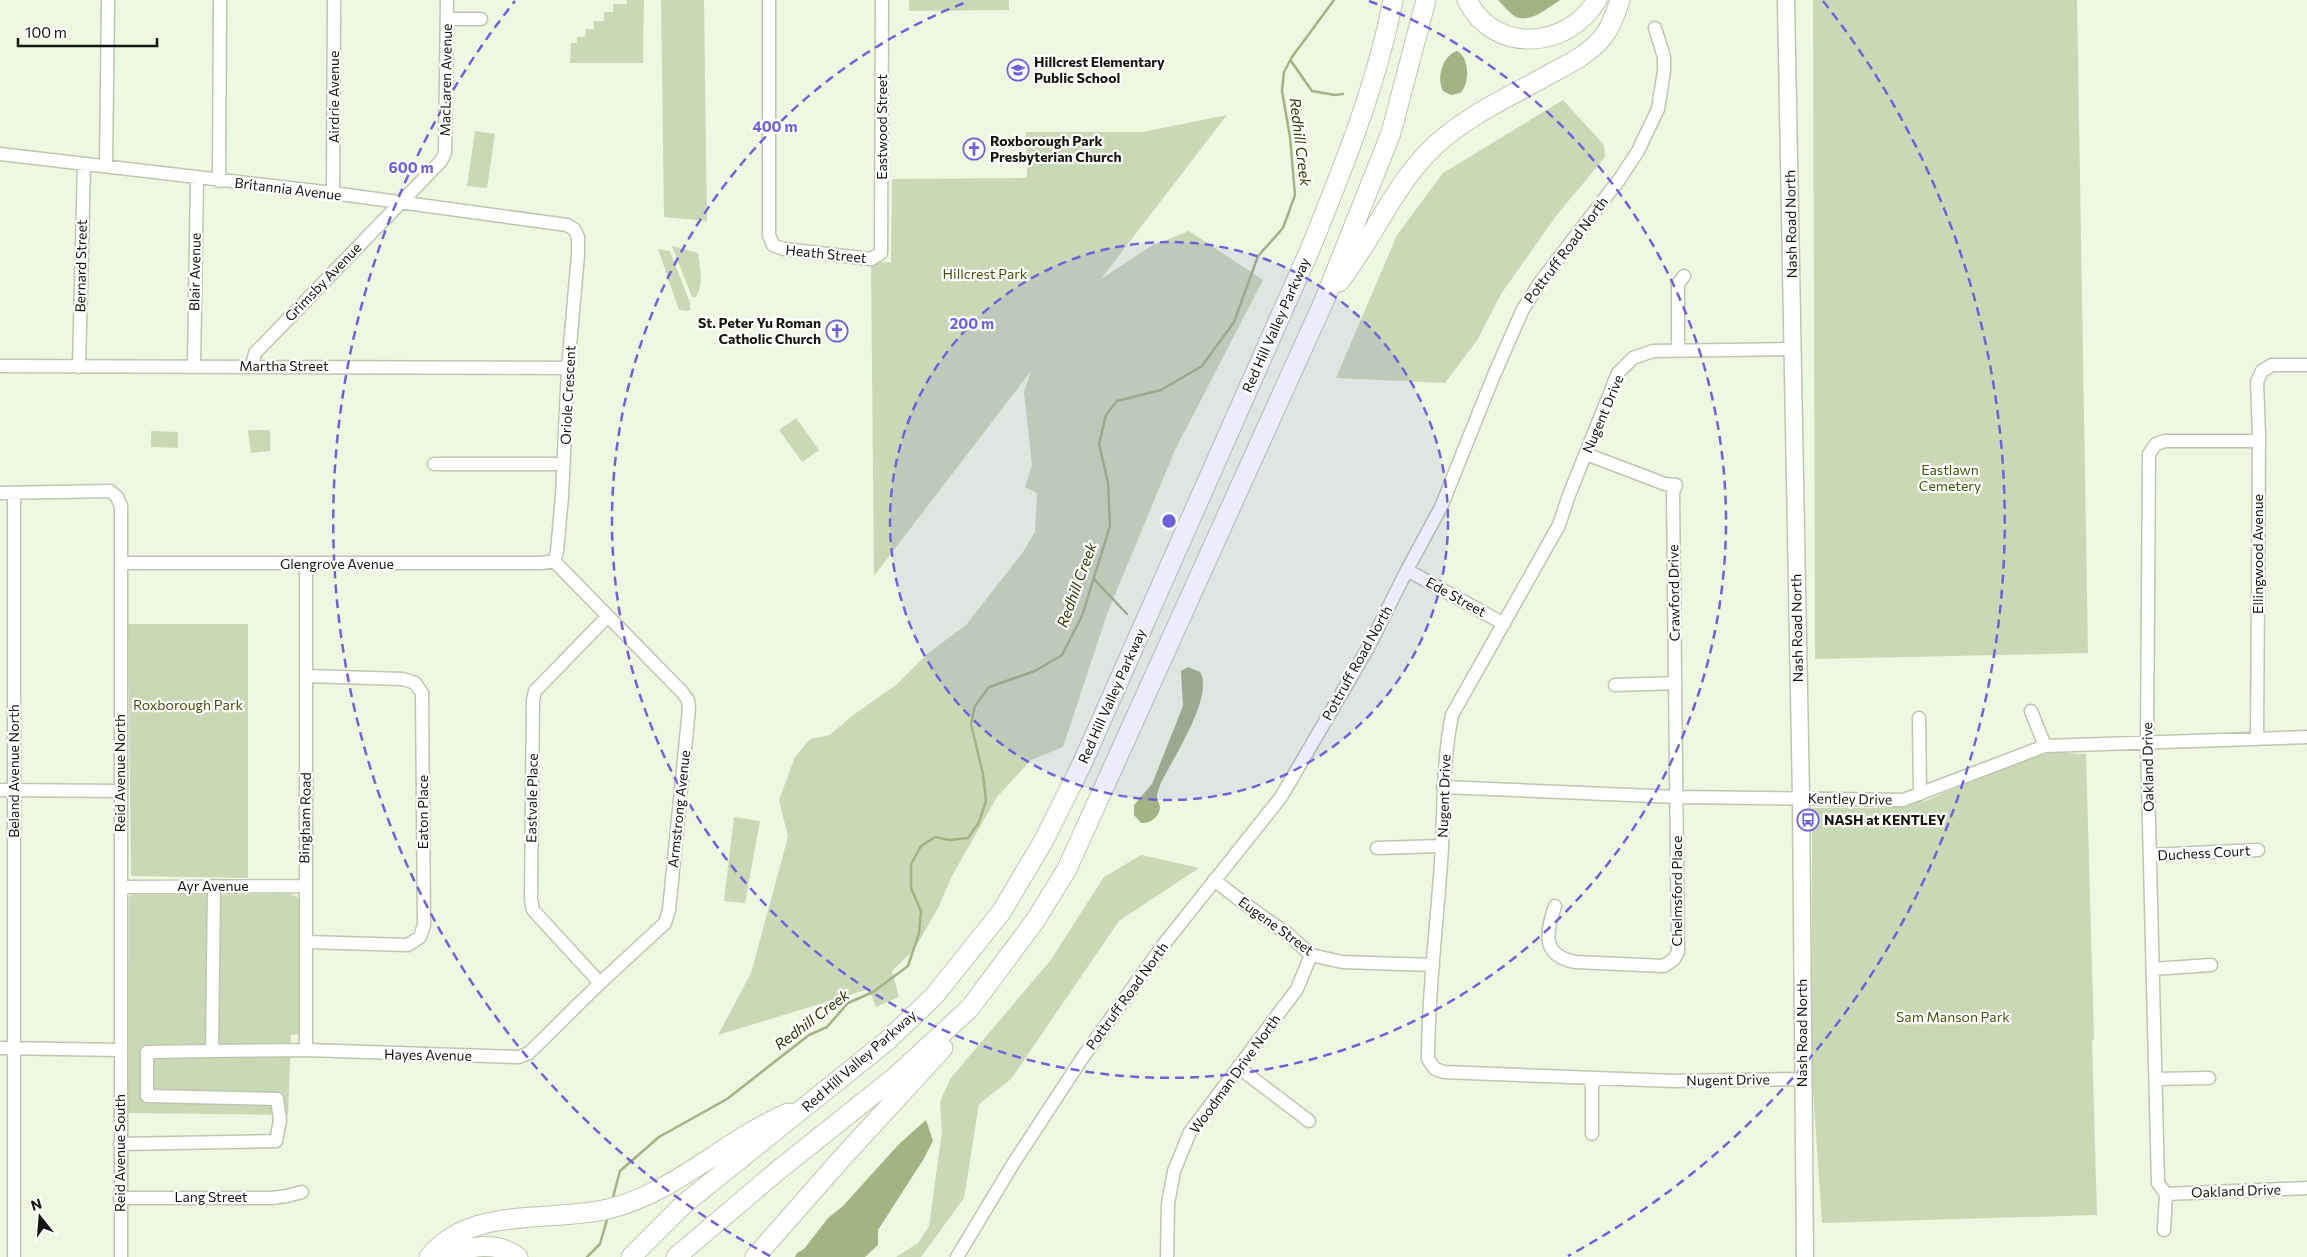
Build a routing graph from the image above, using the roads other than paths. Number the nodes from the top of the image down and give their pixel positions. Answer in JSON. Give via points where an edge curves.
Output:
{"nodes":[{"id":1,"x":108,"y":0,"type":"edge"},
{"id":2,"x":220,"y":0,"type":"edge"},
{"id":3,"x":334,"y":0,"type":"edge"},
{"id":4,"x":447,"y":0,"type":"edge"},
{"id":5,"x":769,"y":0,"type":"edge"},
{"id":6,"x":882,"y":0,"type":"edge"},
{"id":7,"x":1393,"y":0,"type":"edge"},
{"id":8,"x":1426,"y":0,"type":"edge"},
{"id":9,"x":1467,"y":0,"type":"edge"},
{"id":10,"x":1597,"y":0,"type":"edge"},
{"id":11,"x":1620,"y":0,"type":"edge"},
{"id":12,"x":1786,"y":0,"type":"edge"},
{"id":13,"x":447,"y":19,"type":"junction"},
{"id":14,"x":481,"y":19,"type":"dead end"},
{"id":15,"x":1654,"y":28,"type":"dead end"},
{"id":16,"x":0,"y":154,"type":"edge"},
{"id":17,"x":84,"y":165,"type":"junction"},
{"id":18,"x":106,"y":166,"type":"junction"},
{"id":19,"x":197,"y":178,"type":"junction"},
{"id":20,"x":219,"y":180,"type":"junction"},
{"id":21,"x":333,"y":194,"type":"junction"},
{"id":22,"x":401,"y":202,"type":"junction"},
{"id":23,"x":574,"y":229,"type":"joint"},
{"id":24,"x":881,"y":253,"type":"joint"},
{"id":25,"x":1684,"y":276,"type":"dead end"},
{"id":26,"x":1324,"y":300,"type":"junction"},
{"id":27,"x":1678,"y":349,"type":"junction"},
{"id":28,"x":1792,"y":349,"type":"junction"},
{"id":29,"x":2307,"y":365,"type":"edge"},
{"id":30,"x":0,"y":366,"type":"edge"},
{"id":31,"x":79,"y":366,"type":"junction"},
{"id":32,"x":194,"y":366,"type":"junction"},
{"id":33,"x":252,"y":366,"type":"junction"},
{"id":34,"x":568,"y":368,"type":"junction"},
{"id":35,"x":2258,"y":441,"type":"junction"},
{"id":36,"x":1586,"y":454,"type":"junction"},
{"id":37,"x":434,"y":464,"type":"dead end"},
{"id":38,"x":564,"y":464,"type":"junction"},
{"id":39,"x":0,"y":493,"type":"edge"},
{"id":40,"x":14,"y":494,"type":"junction"},
{"id":41,"x":554,"y":561,"type":"junction"},
{"id":42,"x":121,"y":563,"type":"junction"},
{"id":43,"x":306,"y":564,"type":"junction"},
{"id":44,"x":1407,"y":570,"type":"junction"},
{"id":45,"x":608,"y":617,"type":"junction"},
{"id":46,"x":1504,"y":624,"type":"junction"},
{"id":47,"x":306,"y":676,"type":"junction"},
{"id":48,"x":1675,"y":683,"type":"junction"},
{"id":49,"x":1615,"y":685,"type":"dead end"},
{"id":50,"x":2031,"y":711,"type":"dead end"},
{"id":51,"x":1919,"y":718,"type":"dead end"},
{"id":52,"x":2307,"y":737,"type":"edge"},
{"id":53,"x":2257,"y":738,"type":"junction"},
{"id":54,"x":2147,"y":743,"type":"junction"},
{"id":55,"x":2045,"y":746,"type":"junction"},
{"id":56,"x":1443,"y":787,"type":"junction"},
{"id":57,"x":0,"y":790,"type":"edge"},
{"id":58,"x":119,"y":790,"type":"junction"},
{"id":59,"x":14,"y":791,"type":"junction"},
{"id":60,"x":1920,"y":794,"type":"junction"},
{"id":61,"x":1677,"y":797,"type":"junction"},
{"id":62,"x":1801,"y":798,"type":"junction"},
{"id":63,"x":1442,"y":846,"type":"junction"},
{"id":64,"x":1378,"y":848,"type":"dead end"},
{"id":65,"x":2258,"y":850,"type":"dead end"},
{"id":66,"x":2150,"y":855,"type":"junction"},
{"id":67,"x":1214,"y":880,"type":"junction"},
{"id":68,"x":214,"y":886,"type":"junction"},
{"id":69,"x":304,"y":886,"type":"junction"},
{"id":70,"x":122,"y":887,"type":"junction"},
{"id":71,"x":1555,"y":906,"type":"dead end"},
{"id":72,"x":307,"y":942,"type":"junction"},
{"id":73,"x":1311,"y":955,"type":"junction"},
{"id":74,"x":1433,"y":965,"type":"junction"},
{"id":75,"x":2211,"y":965,"type":"dead end"},
{"id":76,"x":2153,"y":969,"type":"junction"},
{"id":77,"x":600,"y":983,"type":"junction"},
{"id":78,"x":970,"y":1008,"type":"junction"},
{"id":79,"x":0,"y":1048,"type":"edge"},
{"id":80,"x":14,"y":1048,"type":"junction"},
{"id":81,"x":120,"y":1050,"type":"junction"},
{"id":82,"x":306,"y":1050,"type":"junction"},
{"id":83,"x":212,"y":1051,"type":"junction"},
{"id":84,"x":529,"y":1053,"type":"joint"},
{"id":85,"x":1238,"y":1067,"type":"junction"},
{"id":86,"x":1592,"y":1078,"type":"junction"},
{"id":87,"x":2209,"y":1078,"type":"dead end"},
{"id":88,"x":1802,"y":1079,"type":"junction"},
{"id":89,"x":2156,"y":1079,"type":"junction"},
{"id":90,"x":810,"y":1104,"type":"junction"},
{"id":91,"x":1309,"y":1121,"type":"dead end"},
{"id":92,"x":1592,"y":1134,"type":"dead end"},
{"id":93,"x":120,"y":1144,"type":"junction"},
{"id":94,"x":2307,"y":1188,"type":"edge"},
{"id":95,"x":302,"y":1192,"type":"dead end"},
{"id":96,"x":2166,"y":1194,"type":"junction"},
{"id":97,"x":120,"y":1198,"type":"junction"},
{"id":98,"x":2164,"y":1230,"type":"dead end"},
{"id":99,"x":14,"y":1257,"type":"edge"},
{"id":100,"x":121,"y":1257,"type":"edge"},
{"id":101,"x":428,"y":1257,"type":"edge"},
{"id":102,"x":449,"y":1257,"type":"edge"},
{"id":103,"x":518,"y":1257,"type":"edge"},
{"id":104,"x":631,"y":1257,"type":"edge"},
{"id":105,"x":676,"y":1257,"type":"edge"},
{"id":106,"x":755,"y":1257,"type":"edge"},
{"id":107,"x":956,"y":1257,"type":"edge"},
{"id":108,"x":1167,"y":1257,"type":"edge"},
{"id":109,"x":1805,"y":1257,"type":"edge"}],
"edges":[{"from":1,"to":18,"type":"street"},
{"from":2,"to":20,"type":"street"},
{"from":3,"to":21,"type":"street","name":"Airdrie Avenue"},
{"from":4,"to":13,"type":"street","name":"MacLaren Avenue"},
{"from":5,"to":24,"type":"street","name":"Heath Street","via":[[769,236],[772,243],[784,250],[869,259]]},
{"from":6,"to":24,"type":"street","name":"Eastwood Street"},
{"from":7,"to":90,"type":"highway","name":"Red Hill Valley Parkway","via":[[1369,90],[1332,196],[1090,746],[1044,840],[1002,911],[934,996],[887,1041]]},
{"from":8,"to":26,"type":"highway","via":[[1390,133]]},
{"from":9,"to":10,"type":"highway","via":[[1481,19],[1496,31],[1528,40],[1569,29]]},
{"from":11,"to":26,"type":"highway","via":[[1612,24],[1581,58],[1472,118],[1429,151],[1400,187],[1352,266]]},
{"from":12,"to":28,"type":"main road","name":"Nash Road North"},
{"from":13,"to":14,"type":"street"},
{"from":13,"to":22,"type":"street","name":"MacLaren Avenue","via":[[445,153]]},
{"from":15,"to":44,"type":"street","name":"Pottruff Road North","via":[[1664,58],[1658,109],[1638,151],[1619,180],[1523,309],[1441,507]]},
{"from":16,"to":17,"type":"street","name":"Britannia Avenue"},
{"from":17,"to":18,"type":"street","name":"Britannia Avenue"},
{"from":17,"to":31,"type":"street","name":"Bernard Street"},
{"from":18,"to":19,"type":"street","name":"Britannia Avenue"},
{"from":19,"to":20,"type":"street","name":"Britannia Avenue"},
{"from":19,"to":32,"type":"street","name":"Blair Avenue"},
{"from":20,"to":21,"type":"street","name":"Britannia Avenue"},
{"from":21,"to":22,"type":"street","name":"Britannia Avenue"},
{"from":22,"to":23,"type":"street","name":"Britannia Avenue","via":[[559,224]]},
{"from":22,"to":33,"type":"street","name":"Grimsby Avenue","via":[[259,349]]},
{"from":23,"to":34,"type":"street","name":"Oriole Crescent","via":[[578,236],[578,255]]},
{"from":25,"to":27,"type":"street","via":[[1678,284]]},
{"from":26,"to":78,"type":"highway","via":[[1067,869],[1035,921]]},
{"from":27,"to":28,"type":"street","name":"Nugent Drive"},
{"from":27,"to":36,"type":"street","name":"Nugent Drive","via":[[1653,351],[1633,358],[1618,373]]},
{"from":28,"to":62,"type":"main road","name":"Nash Road North"},
{"from":29,"to":35,"type":"street","name":"Ellingwood Avenue","via":[[2272,365],[2262,371],[2257,382]]},
{"from":30,"to":31,"type":"street","name":"Martha Street"},
{"from":31,"to":32,"type":"street","name":"Martha Street"},
{"from":32,"to":33,"type":"street","name":"Martha Street"},
{"from":33,"to":34,"type":"street","name":"Martha Street"},
{"from":34,"to":38,"type":"street","name":"Oriole Crescent"},
{"from":35,"to":53,"type":"street","name":"Ellingwood Avenue"},
{"from":35,"to":54,"type":"street","name":"Oakland Drive","via":[[2165,441],[2156,444],[2149,454]]},
{"from":36,"to":46,"type":"street","name":"Nugent Drive","via":[[1560,525]]},
{"from":36,"to":48,"type":"street","name":"Crawford Drive","via":[[1665,484],[1676,485],[1673,493]]},
{"from":37,"to":38,"type":"street"},
{"from":38,"to":41,"type":"street","name":"Oriole Crescent","via":[[558,552]]},
{"from":39,"to":40,"type":"street"},
{"from":40,"to":42,"type":"street","name":"Reid Avenue North","via":[[110,491],[121,506]]},
{"from":40,"to":59,"type":"street","name":"Beland Avenue North"},
{"from":41,"to":43,"type":"street","name":"Glengrove Avenue"},
{"from":41,"to":45,"type":"street","name":"Armstrong Avenue"},
{"from":42,"to":43,"type":"street","name":"Glengrove Avenue"},
{"from":42,"to":58,"type":"street","name":"Reid Avenue North"},
{"from":43,"to":47,"type":"street","name":"Bingham Road"},
{"from":44,"to":46,"type":"street","name":"Ede Street"},
{"from":44,"to":67,"type":"street","name":"Pottruff Road North","via":[[1368,648],[1281,798]]},
{"from":45,"to":77,"type":"street","name":"Eastvale Place","via":[[535,691],[533,700],[532,904],[540,918]]},
{"from":45,"to":77,"type":"street","name":"Armstrong Avenue","via":[[682,692],[688,700],[689,709],[666,923]]},
{"from":46,"to":56,"type":"street","name":"Nugent Drive","via":[[1452,715],[1446,742]]},
{"from":47,"to":69,"type":"street","name":"Bingham Road"},
{"from":47,"to":72,"type":"street","name":"Eaton Place","via":[[404,679],[415,684],[422,693],[424,925],[420,937],[408,945]]},
{"from":48,"to":49,"type":"street"},
{"from":48,"to":61,"type":"street","name":"Crawford Drive"},
{"from":50,"to":55,"type":"street"},
{"from":51,"to":60,"type":"street"},
{"from":52,"to":53,"type":"street","name":"Kentley Drive"},
{"from":53,"to":54,"type":"street","name":"Kentley Drive"},
{"from":54,"to":55,"type":"street","name":"Kentley Drive"},
{"from":54,"to":66,"type":"street","name":"Oakland Drive"},
{"from":55,"to":60,"type":"street","name":"Kentley Drive"},
{"from":56,"to":61,"type":"street","name":"Kentley Drive"},
{"from":56,"to":63,"type":"street","name":"Nugent Drive"},
{"from":57,"to":59,"type":"street"},
{"from":58,"to":59,"type":"street"},
{"from":58,"to":70,"type":"street","name":"Reid Avenue North"},
{"from":59,"to":80,"type":"street","name":"Beland Avenue North"},
{"from":60,"to":62,"type":"street","name":"Kentley Drive","via":[[1904,800]]},
{"from":61,"to":62,"type":"street","name":"Kentley Drive"},
{"from":61,"to":71,"type":"street","name":"Chelmsford Place","via":[[1679,942],[1674,959],[1664,966],[1561,959],[1552,952],[1549,941],[1548,926]]},
{"from":62,"to":88,"type":"main road","name":"Nash Road North"},
{"from":63,"to":64,"type":"street"},
{"from":63,"to":74,"type":"street","name":"Nugent Drive"},
{"from":65,"to":66,"type":"street","name":"Duchess Court"},
{"from":66,"to":76,"type":"street","name":"Oakland Drive"},
{"from":67,"to":73,"type":"street","name":"Eugene Street"},
{"from":67,"to":107,"type":"street","name":"Pottruff Road North","via":[[1083,1057]]},
{"from":68,"to":69,"type":"street","name":"Ayr Avenue"},
{"from":68,"to":70,"type":"street","name":"Ayr Avenue"},
{"from":68,"to":83,"type":"street"},
{"from":69,"to":72,"type":"street","name":"Bingham Road"},
{"from":70,"to":81,"type":"street","name":"Reid Avenue North"},
{"from":72,"to":82,"type":"street","name":"Bingham Road"},
{"from":73,"to":74,"type":"street","name":"Eugene Street","via":[[1342,962]]},
{"from":73,"to":85,"type":"street","name":"Woodman Drive North","via":[[1297,989]]},
{"from":74,"to":86,"type":"street","name":"Nugent Drive","via":[[1428,1059],[1435,1069]]},
{"from":75,"to":76,"type":"street"},
{"from":76,"to":89,"type":"street","name":"Oakland Drive"},
{"from":77,"to":84,"type":"street","name":"Armstrong Avenue"},
{"from":78,"to":105,"type":"highway","via":[[895,1077]]},
{"from":78,"to":106,"type":"highway","via":[[946,1045]]},
{"from":79,"to":80,"type":"street"},
{"from":80,"to":81,"type":"street"},
{"from":80,"to":99,"type":"street","name":"Beland Avenue North"},
{"from":81,"to":93,"type":"street","name":"Reid Avenue South"},
{"from":82,"to":83,"type":"street"},
{"from":82,"to":84,"type":"street","name":"Hayes Avenue","via":[[519,1057]]},
{"from":83,"to":93,"type":"street","via":[[147,1052],[146,1096],[277,1099],[280,1120],[276,1141]]},
{"from":85,"to":91,"type":"street"},
{"from":85,"to":108,"type":"street","name":"Woodman Drive North","via":[[1190,1132],[1174,1171],[1168,1204]]},
{"from":86,"to":88,"type":"street","name":"Nugent Drive","via":[[1673,1081]]},
{"from":86,"to":92,"type":"street"},
{"from":87,"to":89,"type":"street"},
{"from":88,"to":109,"type":"main road","name":"Nash Road North"},
{"from":89,"to":96,"type":"street","name":"Oakland Drive","via":[[2158,1184]]},
{"from":90,"to":101,"type":"highway","via":[[761,1125],[693,1170],[635,1202],[576,1215],[483,1223],[447,1240]]},
{"from":90,"to":104,"type":"highway","name":"Red Hill Valley Parkway","via":[[684,1204]]},
{"from":93,"to":97,"type":"street","name":"Reid Avenue South"},
{"from":94,"to":96,"type":"street","name":"Oakland Drive"},
{"from":95,"to":97,"type":"street","name":"Lang Street","via":[[272,1198]]},
{"from":96,"to":98,"type":"street","name":"Oakland Drive"},
{"from":97,"to":100,"type":"street","name":"Reid Avenue South"},
{"from":102,"to":103,"type":"highway","via":[[473,1247],[496,1248]]}]}
